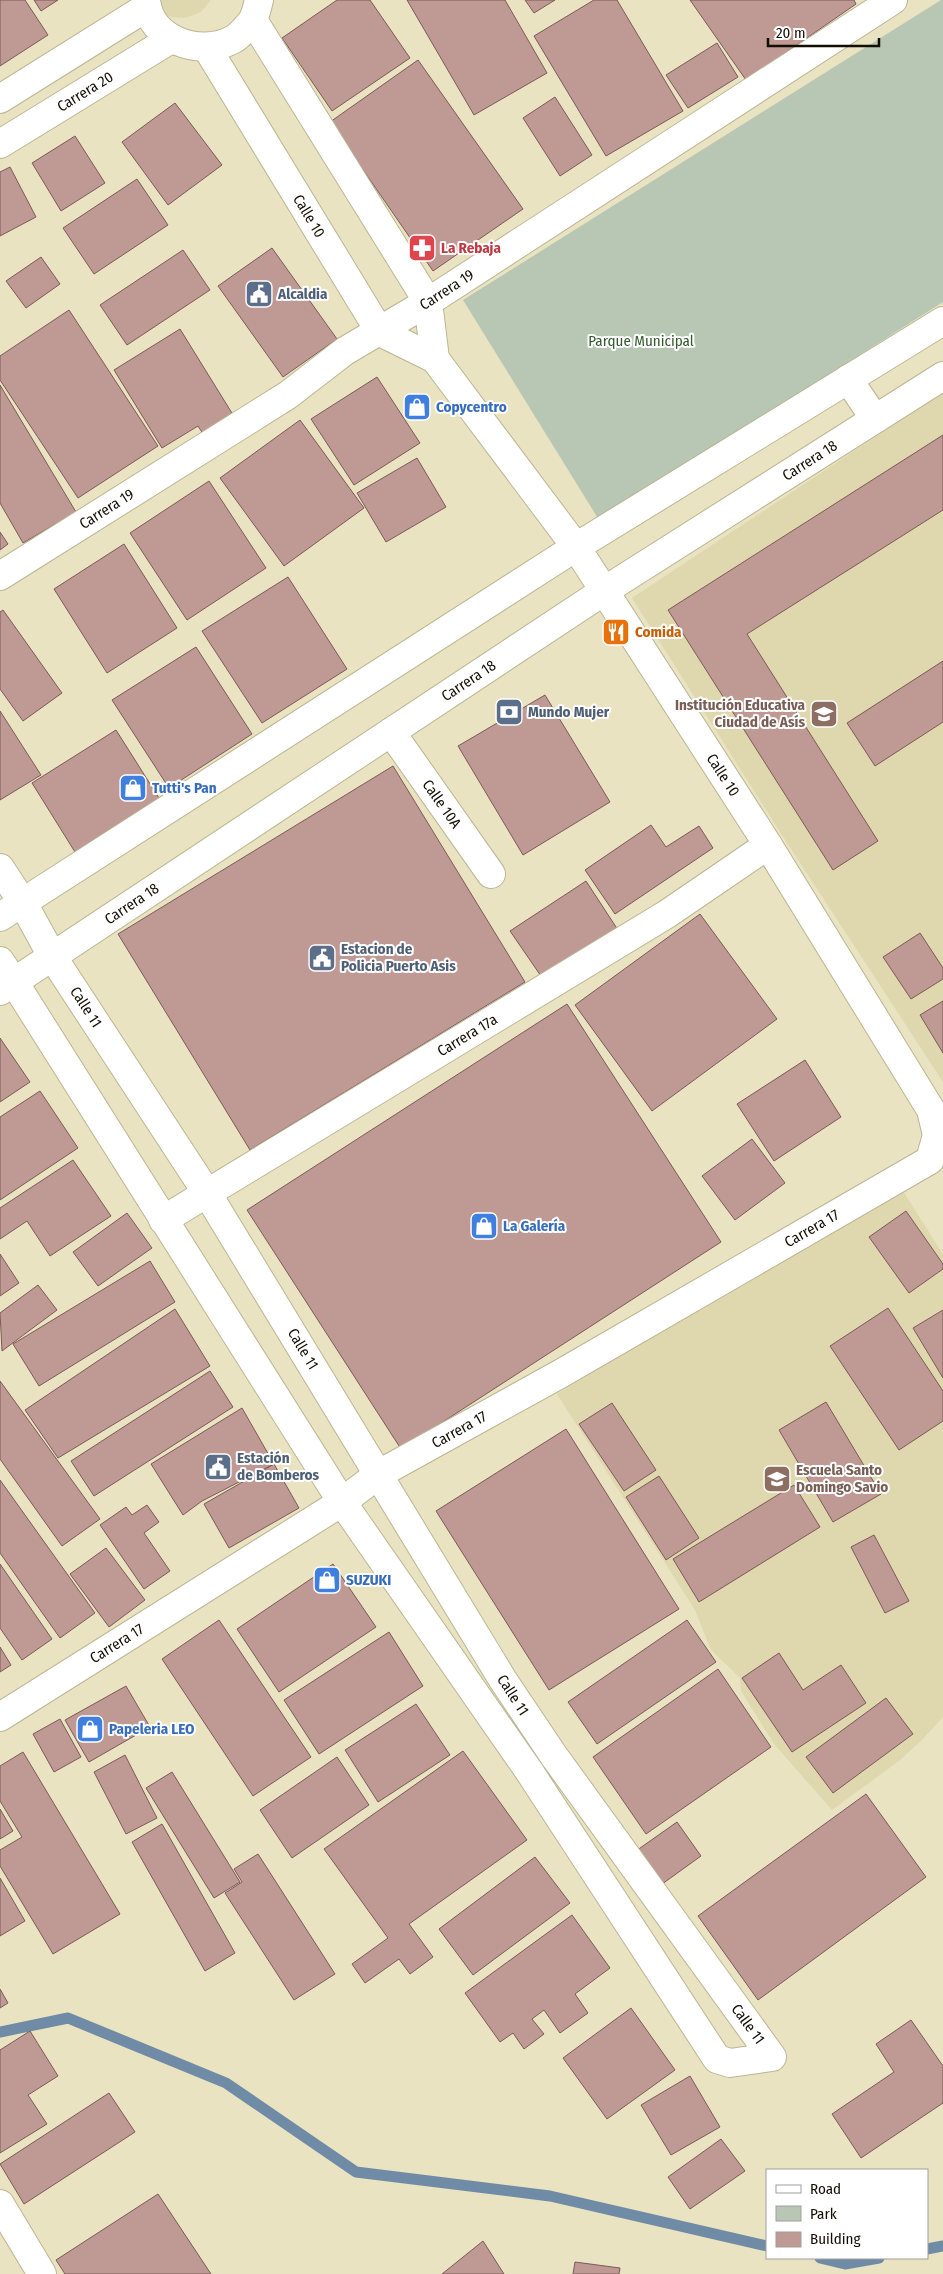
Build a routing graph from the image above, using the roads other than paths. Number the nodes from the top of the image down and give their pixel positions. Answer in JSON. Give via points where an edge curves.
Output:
{"nodes":[{"id":1,"x":893,"y":0,"type":"edge"},
{"id":2,"x":146,"y":4,"type":"edge"},
{"id":3,"x":256,"y":10,"type":"edge"},
{"id":4,"x":171,"y":39,"type":"junction"},
{"id":5,"x":207,"y":48,"type":"junction"},
{"id":6,"x":0,"y":99,"type":"edge"},
{"id":7,"x":0,"y":144,"type":"edge"},
{"id":8,"x":428,"y":302,"type":"junction"},
{"id":9,"x":943,"y":321,"type":"edge"},
{"id":10,"x":380,"y":332,"type":"junction"},
{"id":11,"x":435,"y":359,"type":"junction"},
{"id":12,"x":943,"y":376,"type":"edge"},
{"id":13,"x":848,"y":379,"type":"junction"},
{"id":14,"x":875,"y":419,"type":"junction"},
{"id":15,"x":576,"y":547,"type":"junction"},
{"id":16,"x":0,"y":576,"type":"edge"},
{"id":17,"x":604,"y":592,"type":"junction"},
{"id":18,"x":391,"y":732,"type":"junction"},
{"id":19,"x":768,"y":845,"type":"junction"},
{"id":20,"x":0,"y":868,"type":"edge"},
{"id":21,"x":491,"y":874,"type":"dead end"},
{"id":22,"x":23,"y":903,"type":"junction"},
{"id":23,"x":0,"y":917,"type":"edge"},
{"id":24,"x":52,"y":956,"type":"junction"},
{"id":25,"x":5,"y":978,"type":"edge"},
{"id":26,"x":930,"y":1160,"type":"joint"},
{"id":27,"x":208,"y":1193,"type":"junction"},
{"id":28,"x":163,"y":1220,"type":"junction"},
{"id":29,"x":379,"y":1474,"type":"junction"},
{"id":30,"x":342,"y":1502,"type":"junction"},
{"id":31,"x":503,"y":1680,"type":"junction"},
{"id":32,"x":477,"y":1697,"type":"junction"},
{"id":33,"x":0,"y":1717,"type":"edge"},
{"id":34,"x":554,"y":1756,"type":"junction"},
{"id":35,"x":528,"y":1771,"type":"junction"},
{"id":36,"x":3,"y":2216,"type":"edge"},
{"id":37,"x":42,"y":2274,"type":"edge"}],
"edges":[{"from":1,"to":8,"type":"street","name":"Carrera 19"},
{"from":2,"to":4,"type":"street","via":[[156,25]]},
{"from":2,"to":6,"type":"street"},
{"from":3,"to":5,"type":"street","via":[[233,40]]},
{"from":3,"to":8,"type":"street","name":"Calle 10"},
{"from":4,"to":5,"type":"street","via":[[188,46]]},
{"from":4,"to":7,"type":"street","name":"Carrera 20"},
{"from":5,"to":10,"type":"street","name":"Calle 10"},
{"from":8,"to":10,"type":"street","name":"Carrera 19"},
{"from":8,"to":11,"type":"street","name":"Calle 10"},
{"from":9,"to":13,"type":"street"},
{"from":10,"to":11,"type":"street","name":"Calle 10"},
{"from":10,"to":16,"type":"street","name":"Carrera 19","via":[[345,351],[288,395]]},
{"from":11,"to":15,"type":"street","name":"Calle 10"},
{"from":12,"to":14,"type":"street","name":"Carrera 18"},
{"from":13,"to":14,"type":"street"},
{"from":13,"to":15,"type":"street"},
{"from":14,"to":17,"type":"street","name":"Carrera 18"},
{"from":15,"to":17,"type":"street","name":"Calle 10"},
{"from":15,"to":22,"type":"street"},
{"from":17,"to":18,"type":"street","name":"Carrera 18"},
{"from":17,"to":19,"type":"street","name":"Calle 10"},
{"from":18,"to":21,"type":"street","name":"Calle 10A"},
{"from":18,"to":24,"type":"street","name":"Carrera 18"},
{"from":19,"to":26,"type":"street","name":"Calle 10","via":[[931,1110],[937,1135]]},
{"from":19,"to":27,"type":"street","name":"Carrera 17a","via":[[667,914]]},
{"from":20,"to":22,"type":"street","name":"Calle 11"},
{"from":22,"to":23,"type":"street"},
{"from":22,"to":24,"type":"street","name":"Calle 11"},
{"from":24,"to":25,"type":"street","name":"Carrera 18"},
{"from":24,"to":27,"type":"street","name":"Calle 11"},
{"from":25,"to":28,"type":"street","name":"Calle 11"},
{"from":26,"to":29,"type":"street","name":"Carrera 17","via":[[560,1374]]},
{"from":27,"to":28,"type":"street","name":"Carrera 17a"},
{"from":27,"to":29,"type":"street","name":"Calle 11"},
{"from":28,"to":30,"type":"street","name":"Calle 11"},
{"from":29,"to":30,"type":"street","name":"Carrera 17"},
{"from":29,"to":31,"type":"street","name":"Calle 11"},
{"from":30,"to":32,"type":"street","name":"Calle 11"},
{"from":30,"to":33,"type":"street","name":"Carrera 17"},
{"from":31,"to":32,"type":"street"},
{"from":31,"to":34,"type":"street","name":"Calle 11"},
{"from":32,"to":35,"type":"street","name":"Calle 11"},
{"from":34,"to":35,"type":"street"},
{"from":34,"to":35,"type":"street","name":"Calle 11","via":[[772,2057],[730,2063],[717,2059]]},
{"from":36,"to":37,"type":"street"}]}
